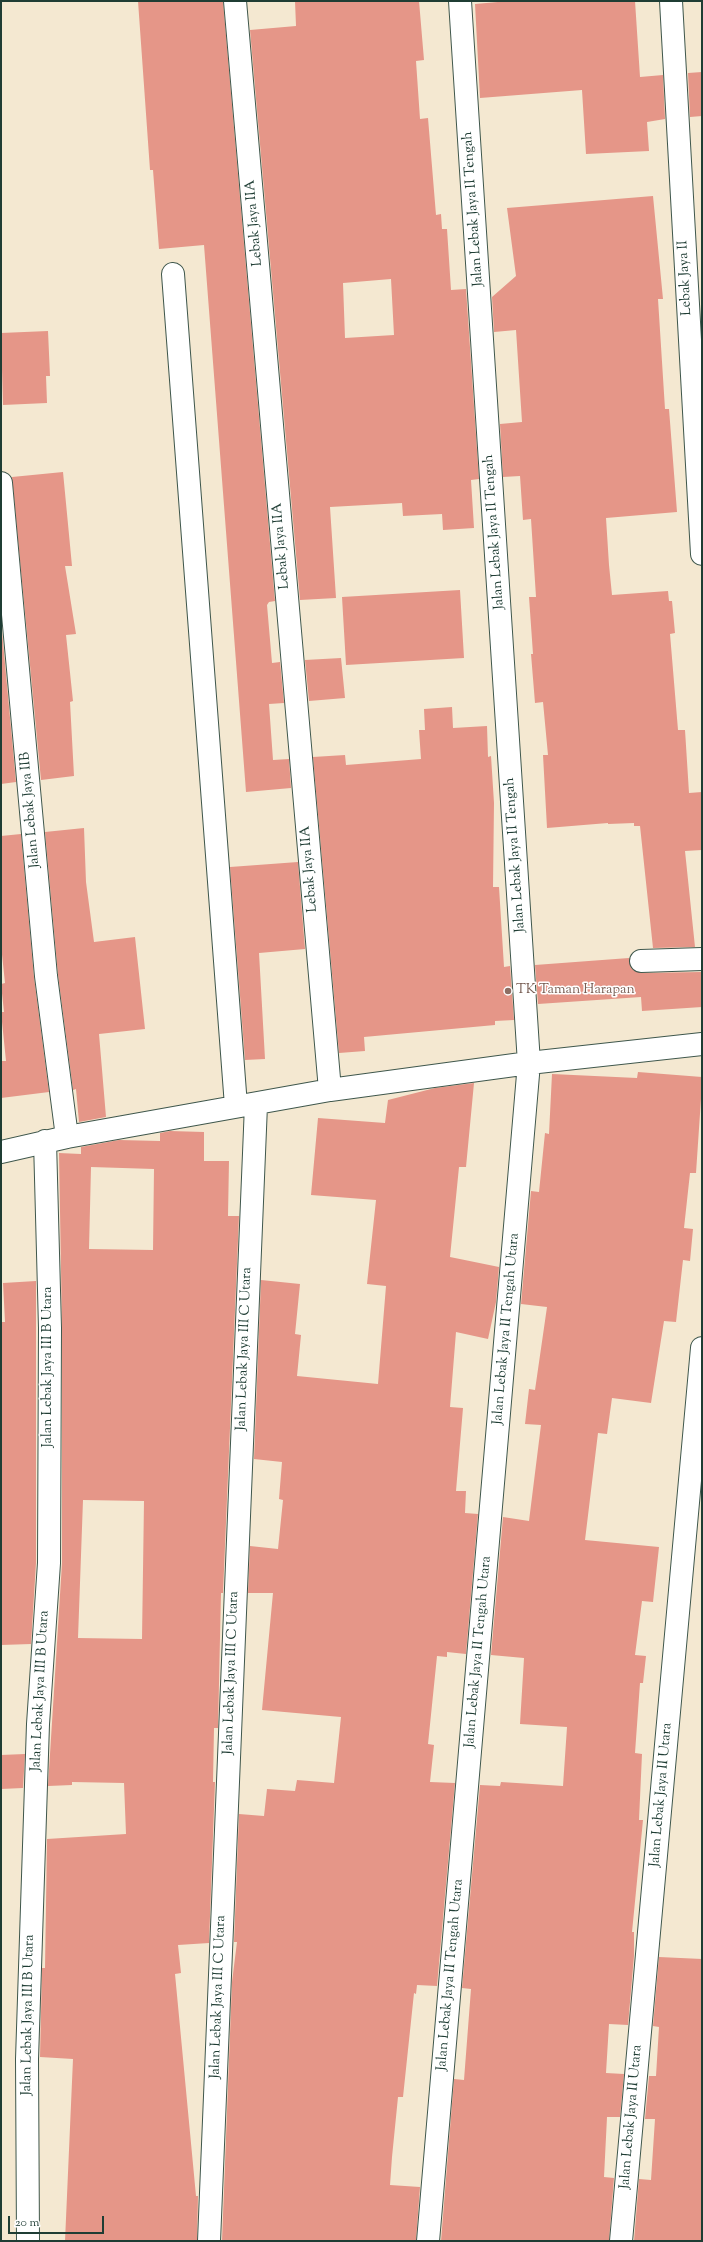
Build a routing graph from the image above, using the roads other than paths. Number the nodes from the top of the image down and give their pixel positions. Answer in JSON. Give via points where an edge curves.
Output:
{"nodes":[{"id":1,"x":236,"y":1,"type":"edge"},
{"id":2,"x":460,"y":1,"type":"edge"},
{"id":3,"x":671,"y":1,"type":"edge"},
{"id":4,"x":173,"y":274,"type":"dead end"},
{"id":5,"x":1,"y":483,"type":"edge"},
{"id":6,"x":702,"y":554,"type":"edge"},
{"id":7,"x":702,"y":959,"type":"edge"},
{"id":8,"x":641,"y":961,"type":"dead end"},
{"id":9,"x":702,"y":1044,"type":"edge"},
{"id":10,"x":529,"y":1063,"type":"junction"},
{"id":11,"x":330,"y":1090,"type":"junction"},
{"id":12,"x":246,"y":1106,"type":"junction"},
{"id":13,"x":67,"y":1137,"type":"junction"},
{"id":14,"x":45,"y":1141,"type":"junction"},
{"id":15,"x":1,"y":1152,"type":"edge"},
{"id":16,"x":702,"y":1348,"type":"edge"},
{"id":17,"x":28,"y":2241,"type":"edge"},
{"id":18,"x":209,"y":2241,"type":"edge"},
{"id":19,"x":428,"y":2241,"type":"edge"},
{"id":20,"x":621,"y":2241,"type":"edge"}],
"edges":[{"from":1,"to":11,"type":"street","name":"Lebak Jaya IIA"},
{"from":2,"to":10,"type":"street","name":"Jalan Lebak Jaya II Tengah"},
{"from":3,"to":6,"type":"street","name":"Lebak Jaya II"},
{"from":4,"to":12,"type":"street","name":"Jalan Lebak Jaya III C Utara"},
{"from":5,"to":13,"type":"street","name":"Jalan Lebak Jaya IIB","via":[[46,976]]},
{"from":7,"to":8,"type":"street"},
{"from":9,"to":10,"type":"street"},
{"from":10,"to":11,"type":"street"},
{"from":10,"to":19,"type":"street","name":"Jalan Lebak Jaya II Tengah Utara"},
{"from":11,"to":12,"type":"street"},
{"from":12,"to":13,"type":"street"},
{"from":12,"to":18,"type":"street","name":"Jalan Lebak Jaya III C Utara"},
{"from":13,"to":14,"type":"street"},
{"from":14,"to":15,"type":"street"},
{"from":14,"to":17,"type":"street","name":"Jalan Lebak Jaya III B Utara","via":[[50,1328],[49,1563],[38,1724],[27,2051]]},
{"from":16,"to":20,"type":"street","name":"Jalan Lebak Jaya II Utara"}]}
